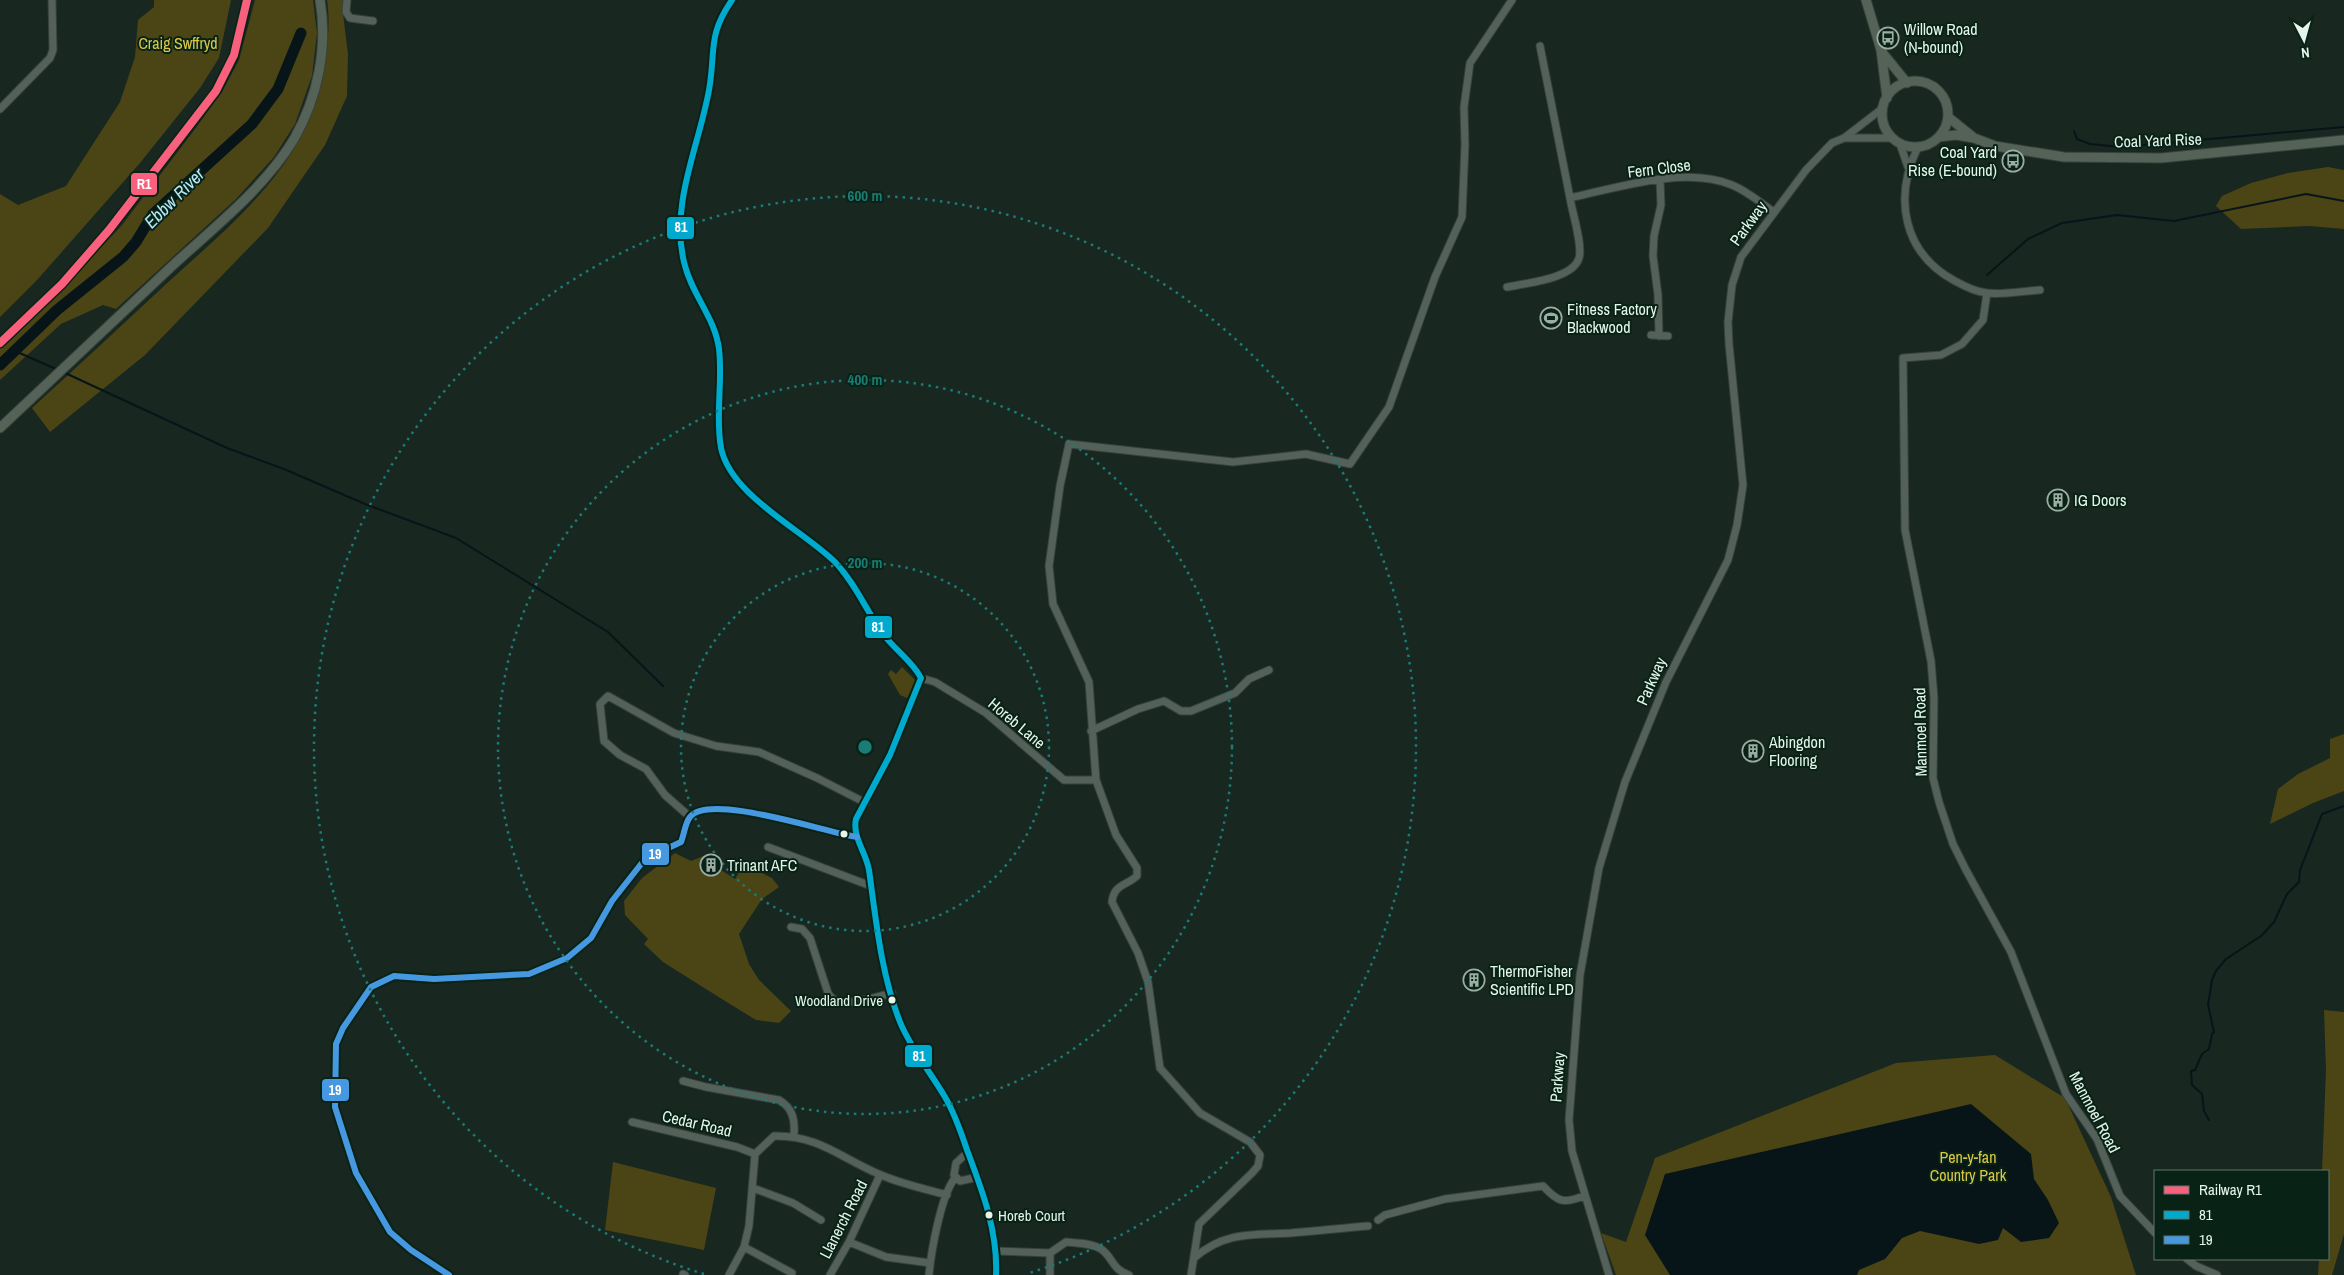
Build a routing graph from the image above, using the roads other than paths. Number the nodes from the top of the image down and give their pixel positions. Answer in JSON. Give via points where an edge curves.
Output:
{"nodes":[{"id":1,"x":52,"y":0,"type":"edge"},
{"id":2,"x":320,"y":0,"type":"edge"},
{"id":3,"x":347,"y":0,"type":"edge"},
{"id":4,"x":732,"y":0,"type":"edge"},
{"id":5,"x":1512,"y":0,"type":"edge"},
{"id":6,"x":1866,"y":0,"type":"edge"},
{"id":7,"x":373,"y":21,"type":"dead end"},
{"id":8,"x":1540,"y":46,"type":"dead end"},
{"id":9,"x":1881,"y":50,"type":"junction"},
{"id":10,"x":1907,"y":83,"type":"junction"},
{"id":11,"x":1887,"y":98,"type":"junction"},
{"id":12,"x":1,"y":106,"type":"edge"},
{"id":13,"x":1883,"y":108,"type":"junction"},
{"id":14,"x":1948,"y":117,"type":"junction"},
{"id":15,"x":1939,"y":137,"type":"junction"},
{"id":16,"x":1844,"y":138,"type":"junction"},
{"id":17,"x":1892,"y":138,"type":"junction"},
{"id":18,"x":1974,"y":138,"type":"junction"},
{"id":19,"x":2344,"y":140,"type":"edge"},
{"id":20,"x":1900,"y":144,"type":"junction"},
{"id":21,"x":1918,"y":147,"type":"junction"},
{"id":22,"x":1908,"y":167,"type":"junction"},
{"id":23,"x":1660,"y":180,"type":"junction"},
{"id":24,"x":1570,"y":198,"type":"junction"},
{"id":25,"x":1774,"y":212,"type":"junction"},
{"id":26,"x":1507,"y":287,"type":"dead end"},
{"id":27,"x":2040,"y":290,"type":"dead end"},
{"id":28,"x":1987,"y":293,"type":"junction"},
{"id":29,"x":1651,"y":335,"type":"dead end"},
{"id":30,"x":1659,"y":336,"type":"junction"},
{"id":31,"x":1668,"y":336,"type":"dead end"},
{"id":32,"x":0,"y":428,"type":"edge"},
{"id":33,"x":1269,"y":670,"type":"dead end"},
{"id":34,"x":921,"y":678,"type":"junction"},
{"id":35,"x":1091,"y":731,"type":"junction"},
{"id":36,"x":1096,"y":780,"type":"junction"},
{"id":37,"x":866,"y":803,"type":"junction"},
{"id":38,"x":690,"y":817,"type":"junction"},
{"id":39,"x":857,"y":836,"type":"junction"},
{"id":40,"x":768,"y":847,"type":"dead end"},
{"id":41,"x":871,"y":886,"type":"junction"},
{"id":42,"x":791,"y":928,"type":"dead end"},
{"id":43,"x":892,"y":993,"type":"junction"},
{"id":44,"x":682,"y":1081,"type":"dead end"},
{"id":45,"x":632,"y":1122,"type":"dead end"},
{"id":46,"x":794,"y":1135,"type":"junction"},
{"id":47,"x":968,"y":1152,"type":"junction"},
{"id":48,"x":755,"y":1154,"type":"junction"},
{"id":49,"x":880,"y":1175,"type":"junction"},
{"id":50,"x":978,"y":1177,"type":"junction"},
{"id":51,"x":955,"y":1178,"type":"junction"},
{"id":52,"x":753,"y":1188,"type":"junction"},
{"id":53,"x":947,"y":1196,"type":"junction"},
{"id":54,"x":1584,"y":1196,"type":"junction"},
{"id":55,"x":821,"y":1220,"type":"dead end"},
{"id":56,"x":1378,"y":1220,"type":"dead end"},
{"id":57,"x":1368,"y":1226,"type":"dead end"},
{"id":58,"x":2154,"y":1232,"type":"edge"},
{"id":59,"x":849,"y":1242,"type":"junction"},
{"id":60,"x":744,"y":1247,"type":"junction"},
{"id":61,"x":995,"y":1251,"type":"junction"},
{"id":62,"x":1050,"y":1253,"type":"junction"},
{"id":63,"x":1194,"y":1258,"type":"junction"},
{"id":64,"x":2188,"y":1260,"type":"edge"},
{"id":65,"x":930,"y":1263,"type":"junction"},
{"id":66,"x":792,"y":1273,"type":"dead end"},
{"id":67,"x":449,"y":1275,"type":"edge"},
{"id":68,"x":728,"y":1275,"type":"edge"},
{"id":69,"x":830,"y":1275,"type":"edge"},
{"id":70,"x":929,"y":1275,"type":"edge"},
{"id":71,"x":996,"y":1275,"type":"edge"},
{"id":72,"x":1050,"y":1275,"type":"edge"},
{"id":73,"x":1129,"y":1275,"type":"edge"},
{"id":74,"x":1191,"y":1275,"type":"edge"},
{"id":75,"x":1609,"y":1275,"type":"edge"},
{"id":76,"x":2217,"y":1275,"type":"edge"}],
"edges":[{"from":1,"to":12,"type":"street","via":[[53,50],[50,58]]},
{"from":2,"to":32,"type":"main road","via":[[323,39],[317,84],[287,150],[261,182]]},
{"from":3,"to":7,"type":"street","via":[[346,12],[350,18]]},
{"from":4,"to":34,"type":"street","via":[[713,40],[709,90],[687,182],[681,224],[683,260],[691,286],[715,330],[720,350],[722,453],[757,500],[844,572],[884,635]]},
{"from":5,"to":35,"type":"street","via":[[1470,63],[1464,107],[1462,217],[1435,277],[1389,408],[1350,464],[1306,454],[1233,462],[1069,444],[1049,566],[1053,604],[1089,682]]},
{"from":6,"to":9,"type":"main road"},
{"from":8,"to":24,"type":"street"},
{"from":9,"to":10,"type":"main road"},
{"from":9,"to":11,"type":"main road"},
{"from":10,"to":11,"type":"main road"},
{"from":10,"to":14,"type":"main road","via":[[1917,82],[1934,88],[1944,100]]},
{"from":11,"to":13,"type":"main road"},
{"from":13,"to":16,"type":"street","name":"Parkway"},
{"from":13,"to":17,"type":"main road","via":[[1885,129]]},
{"from":14,"to":15,"type":"main road"},
{"from":14,"to":18,"type":"main road","name":"Coal Yard Rise"},
{"from":15,"to":18,"type":"main road","name":"Coal Yard Rise"},
{"from":15,"to":21,"type":"main road","via":[[1926,146]]},
{"from":16,"to":17,"type":"street"},
{"from":16,"to":25,"type":"street","name":"Parkway","via":[[1832,143],[1806,170]]},
{"from":17,"to":20,"type":"main road"},
{"from":18,"to":19,"type":"main road","name":"Coal Yard Rise","via":[[1995,146],[2064,157],[2161,158]]},
{"from":20,"to":21,"type":"main road"},
{"from":20,"to":22,"type":"street"},
{"from":21,"to":22,"type":"street"},
{"from":22,"to":28,"type":"street","via":[[1904,195],[1908,230],[1918,247],[1936,270],[1964,286]]},
{"from":23,"to":24,"type":"street","name":"Fern Close"},
{"from":23,"to":25,"type":"street","name":"Fern Close","via":[[1691,177],[1722,182],[1734,186]]},
{"from":23,"to":30,"type":"street","via":[[1661,205],[1653,256]]},
{"from":24,"to":26,"type":"street","via":[[1580,252],[1576,265],[1567,273]]},
{"from":25,"to":54,"type":"street","name":"Parkway","via":[[1742,257],[1732,285],[1728,344],[1743,485],[1728,560],[1666,682],[1625,782],[1599,868],[1580,975],[1569,1120],[1572,1151]]},
{"from":27,"to":28,"type":"street"},
{"from":28,"to":58,"type":"street","name":"Manmoel Road","via":[[1983,320],[1962,344],[1941,355],[1903,358],[1905,530],[1931,661],[1933,778],[1953,844],[2011,952],[2066,1094],[2096,1139],[2120,1196]]},
{"from":29,"to":30,"type":"street"},
{"from":30,"to":31,"type":"street"},
{"from":33,"to":35,"type":"street","via":[[1249,680],[1234,693],[1191,711],[1182,711],[1164,701]]},
{"from":34,"to":36,"type":"street","name":"Horeb Lane","via":[[935,682],[986,713],[1064,780]]},
{"from":34,"to":37,"type":"street","via":[[890,755]]},
{"from":35,"to":36,"type":"street"},
{"from":36,"to":63,"type":"street","via":[[1116,835],[1137,868],[1137,876],[1113,893],[1112,902],[1138,953],[1148,982],[1160,1068],[1200,1113],[1250,1142],[1260,1155],[1258,1166],[1252,1173],[1199,1224]]},
{"from":37,"to":38,"type":"street","via":[[759,752],[716,746],[674,733],[608,696],[600,704],[604,741],[646,770],[665,795]]},
{"from":37,"to":39,"type":"street","via":[[856,819]]},
{"from":38,"to":39,"type":"street","via":[[708,808],[791,820],[840,835]]},
{"from":38,"to":67,"type":"street","via":[[681,842],[645,859],[612,901],[591,938],[568,958],[530,974],[434,979],[394,976],[371,987],[344,1028],[336,1044],[335,1107],[356,1173],[390,1232]]},
{"from":39,"to":41,"type":"street","via":[[865,853]]},
{"from":40,"to":41,"type":"street"},
{"from":41,"to":43,"type":"street","via":[[876,928]]},
{"from":42,"to":43,"type":"street","via":[[802,930],[810,938],[832,999],[844,1003]]},
{"from":43,"to":47,"type":"street","via":[[900,1024],[956,1117]]},
{"from":44,"to":46,"type":"street","via":[[779,1100],[793,1115]]},
{"from":45,"to":48,"type":"street","name":"Cedar Road"},
{"from":46,"to":48,"type":"street","via":[[774,1136]]},
{"from":46,"to":49,"type":"street","via":[[829,1148]]},
{"from":47,"to":50,"type":"street"},
{"from":47,"to":51,"type":"street","via":[[956,1163]]},
{"from":48,"to":52,"type":"street"},
{"from":49,"to":53,"type":"street"},
{"from":49,"to":59,"type":"street","name":"Llanerch Road"},
{"from":50,"to":51,"type":"street"},
{"from":50,"to":61,"type":"street","via":[[987,1204]]},
{"from":51,"to":53,"type":"street"},
{"from":52,"to":55,"type":"street","via":[[793,1203]]},
{"from":52,"to":60,"type":"street"},
{"from":53,"to":65,"type":"street"},
{"from":54,"to":56,"type":"street","via":[[1564,1201],[1555,1198],[1543,1186],[1445,1199],[1386,1214]]},
{"from":54,"to":75,"type":"street","name":"Parkway"},
{"from":57,"to":63,"type":"street","via":[[1250,1233],[1213,1244]]},
{"from":59,"to":65,"type":"street","via":[[886,1256]]},
{"from":59,"to":69,"type":"street","name":"Llanerch Road"},
{"from":60,"to":66,"type":"street"},
{"from":60,"to":68,"type":"street"},
{"from":61,"to":62,"type":"street"},
{"from":61,"to":71,"type":"street"},
{"from":62,"to":72,"type":"street"},
{"from":62,"to":73,"type":"street","via":[[1066,1242],[1098,1247],[1108,1255],[1115,1268]]},
{"from":63,"to":74,"type":"street"},
{"from":64,"to":76,"type":"street"},
{"from":65,"to":70,"type":"street"}]}
